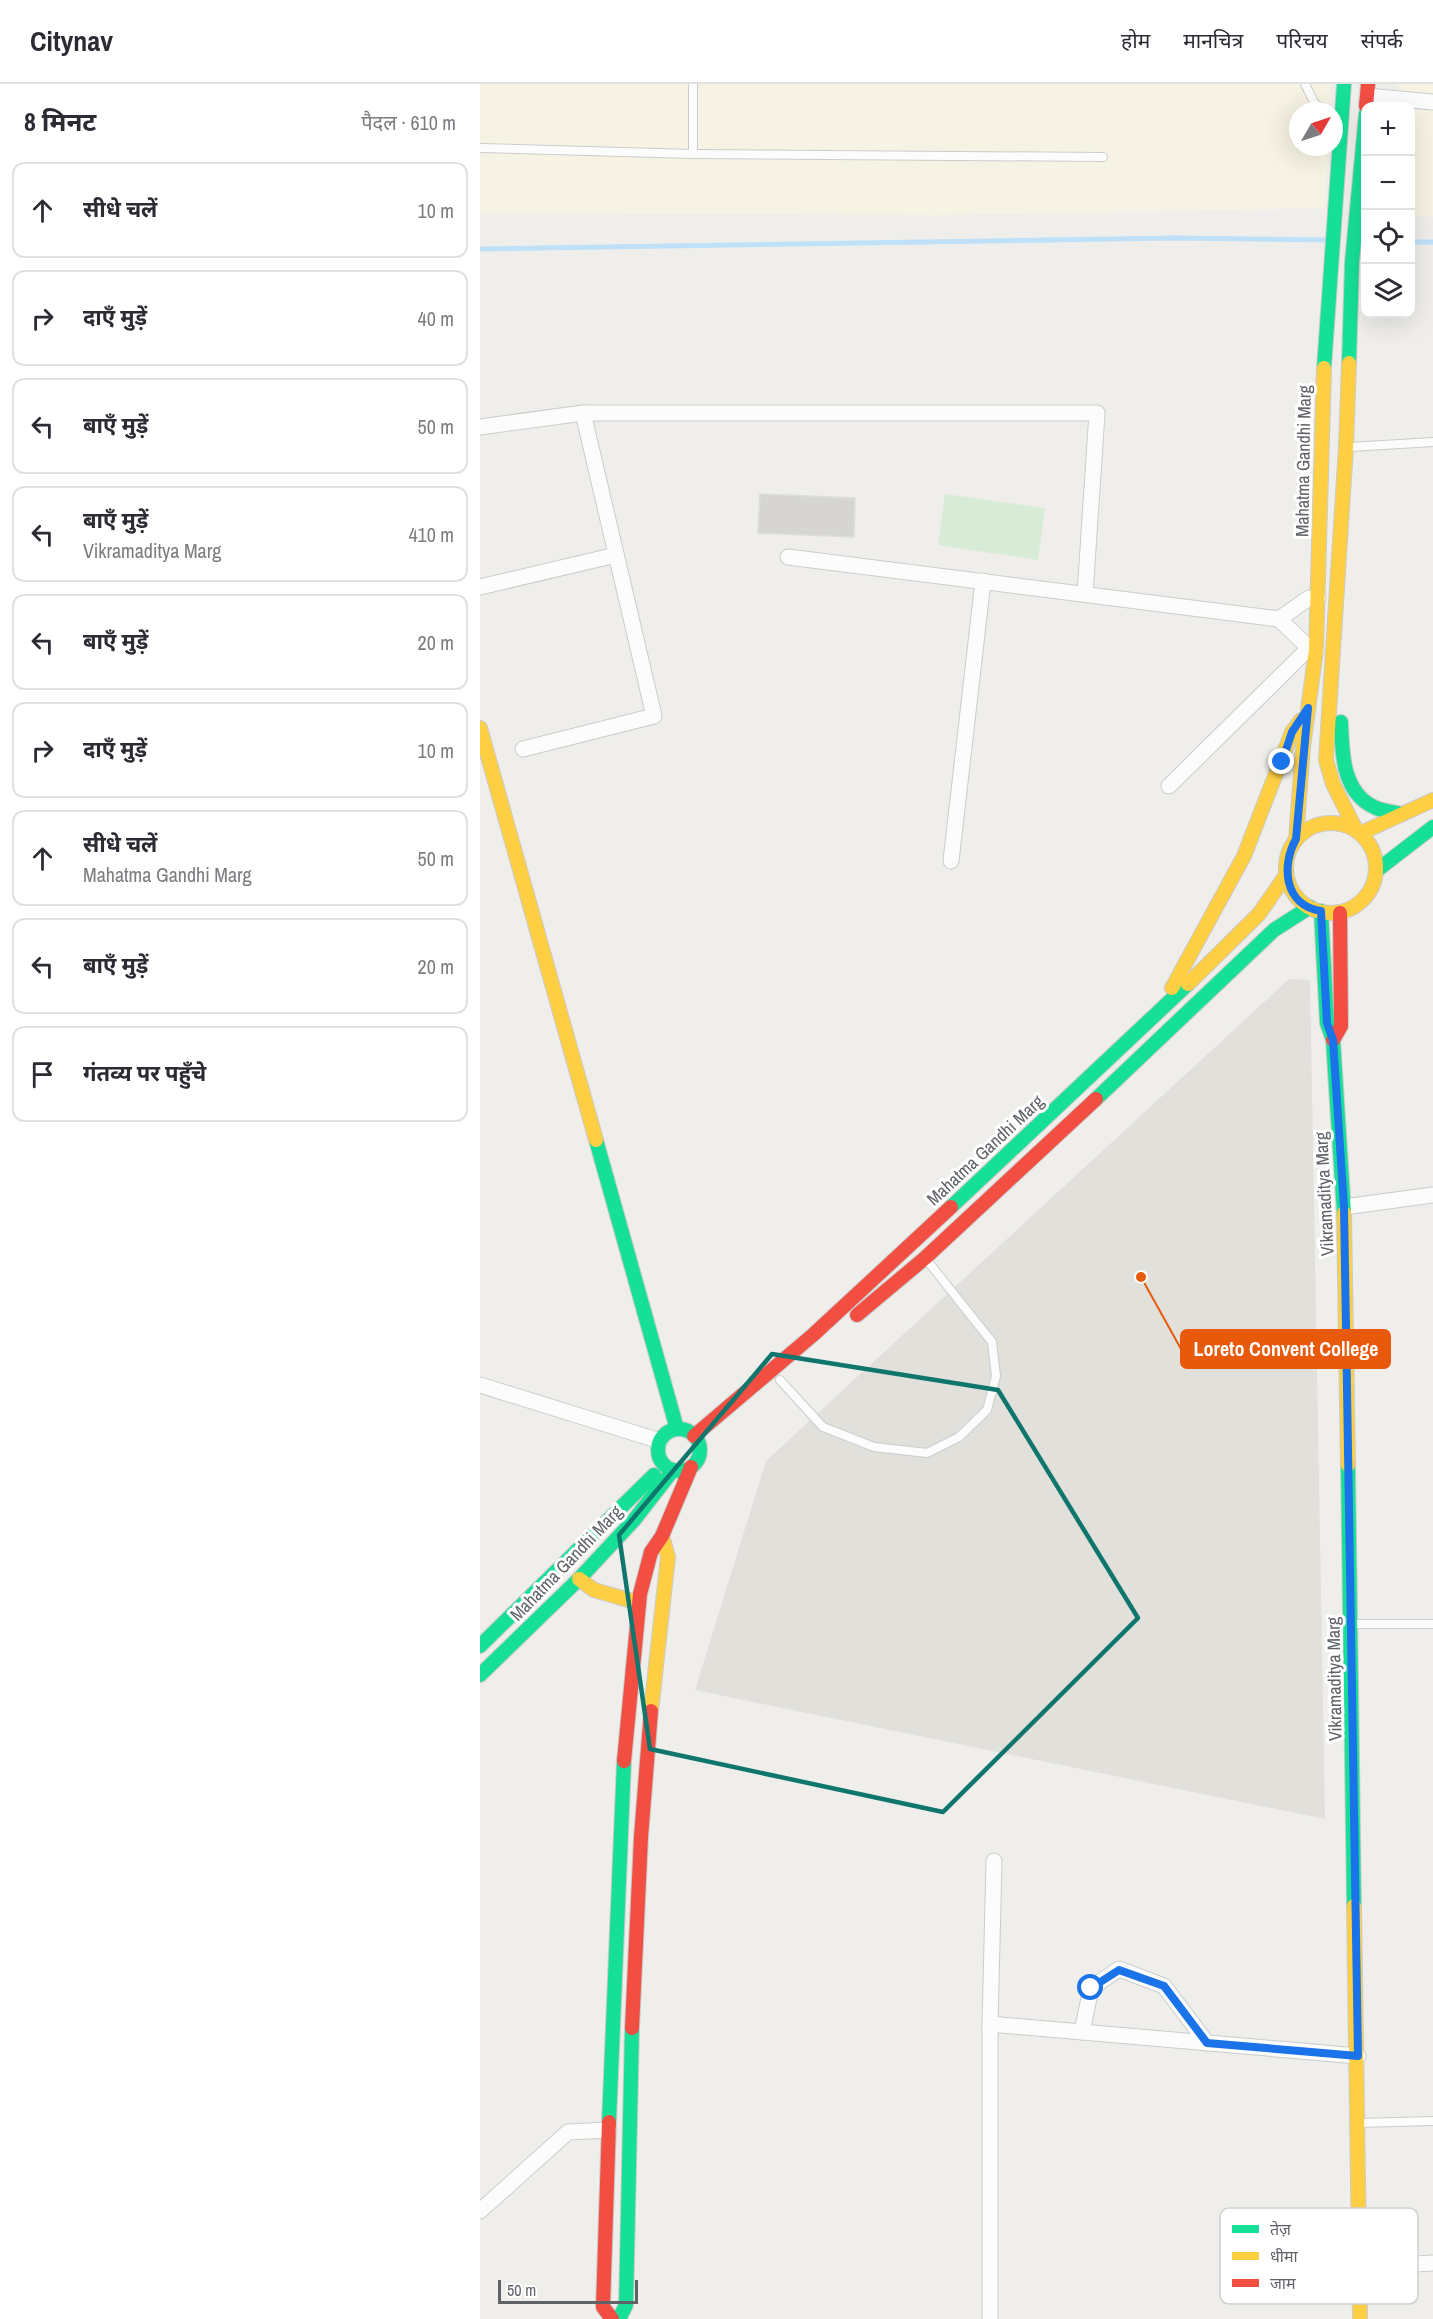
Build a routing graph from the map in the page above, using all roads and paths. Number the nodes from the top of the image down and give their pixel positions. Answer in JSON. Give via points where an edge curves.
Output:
{"nodes":[{"id":1,"x":693,"y":84,"type":"edge"},
{"id":2,"x":1305,"y":84,"type":"edge"},
{"id":3,"x":1344,"y":84,"type":"edge"},
{"id":4,"x":1367,"y":96,"type":"edge"},
{"id":5,"x":1314,"y":102,"type":"edge"},
{"id":6,"x":1341,"y":102,"type":"edge"},
{"id":7,"x":1433,"y":102,"type":"edge"},
{"id":8,"x":480,"y":148,"type":"edge"},
{"id":9,"x":693,"y":154,"type":"junction"},
{"id":10,"x":1336,"y":156,"type":"edge"},
{"id":11,"x":1361,"y":156,"type":"edge"},
{"id":12,"x":1103,"y":157,"type":"dead end"},
{"id":13,"x":583,"y":413,"type":"junction"},
{"id":14,"x":480,"y":427,"type":"edge"},
{"id":15,"x":1433,"y":442,"type":"edge"},
{"id":16,"x":1346,"y":447,"type":"junction"},
{"id":17,"x":616,"y":555,"type":"junction"},
{"id":18,"x":788,"y":557,"type":"dead end"},
{"id":19,"x":983,"y":581,"type":"junction"},
{"id":20,"x":480,"y":587,"type":"edge"},
{"id":21,"x":1085,"y":594,"type":"junction"},
{"id":22,"x":1318,"y":598,"type":"junction"},
{"id":23,"x":1335,"y":609,"type":"junction"},
{"id":24,"x":1279,"y":619,"type":"junction"},
{"id":25,"x":1313,"y":649,"type":"junction"},
{"id":26,"x":1308,"y":708,"type":"junction"},
{"id":27,"x":480,"y":728,"type":"edge"},
{"id":28,"x":523,"y":749,"type":"dead end"},
{"id":29,"x":1169,"y":786,"type":"dead end"},
{"id":30,"x":1433,"y":800,"type":"edge"},
{"id":31,"x":1402,"y":814,"type":"junction"},
{"id":32,"x":1433,"y":827,"type":"edge"},
{"id":33,"x":1358,"y":832,"type":"junction"},
{"id":34,"x":1296,"y":839,"type":"junction"},
{"id":35,"x":951,"y":861,"type":"dead end"},
{"id":36,"x":1376,"y":871,"type":"junction"},
{"id":37,"x":1286,"y":875,"type":"junction"},
{"id":38,"x":1315,"y":909,"type":"junction"},
{"id":39,"x":1340,"y":913,"type":"junction"},
{"id":40,"x":1167,"y":1005,"type":"junction"},
{"id":41,"x":1333,"y":1040,"type":"junction"},
{"id":42,"x":1433,"y":1195,"type":"edge"},
{"id":43,"x":1344,"y":1207,"type":"junction"},
{"id":44,"x":925,"y":1258,"type":"junction"},
{"id":45,"x":780,"y":1380,"type":"junction"},
{"id":46,"x":480,"y":1385,"type":"edge"},
{"id":47,"x":677,"y":1429,"type":"junction"},
{"id":48,"x":696,"y":1440,"type":"junction"},
{"id":49,"x":660,"y":1441,"type":"junction"},
{"id":50,"x":690,"y":1467,"type":"junction"},
{"id":51,"x":669,"y":1468,"type":"junction"},
{"id":52,"x":662,"y":1536,"type":"junction"},
{"id":53,"x":579,"y":1579,"type":"junction"},
{"id":54,"x":639,"y":1603,"type":"junction"},
{"id":55,"x":1351,"y":1624,"type":"junction"},
{"id":56,"x":1433,"y":1624,"type":"edge"},
{"id":57,"x":480,"y":1646,"type":"edge"},
{"id":58,"x":480,"y":1675,"type":"edge"},
{"id":59,"x":994,"y":1861,"type":"dead end"},
{"id":60,"x":614,"y":2016,"type":"junction"},
{"id":61,"x":633,"y":2017,"type":"junction"},
{"id":62,"x":990,"y":2024,"type":"junction"},
{"id":63,"x":1082,"y":2032,"type":"junction"},
{"id":64,"x":1207,"y":2043,"type":"junction"},
{"id":65,"x":1358,"y":2056,"type":"junction"},
{"id":66,"x":1433,"y":2121,"type":"edge"},
{"id":67,"x":1359,"y":2123,"type":"junction"},
{"id":68,"x":609,"y":2130,"type":"junction"},
{"id":69,"x":1360,"y":2208,"type":"edge"},
{"id":70,"x":480,"y":2211,"type":"edge"},
{"id":71,"x":1433,"y":2263,"type":"edge"},
{"id":72,"x":1418,"y":2264,"type":"edge"},
{"id":73,"x":612,"y":2319,"type":"edge"},
{"id":74,"x":619,"y":2319,"type":"edge"},
{"id":75,"x":990,"y":2319,"type":"edge"}],
"edges":[{"from":1,"to":9,"type":"lane"},
{"from":2,"to":5,"type":"lane"},
{"from":3,"to":6,"type":"main road","name":"Mahatma Gandhi Marg"},
{"from":4,"to":7,"type":"street"},
{"from":8,"to":9,"type":"lane"},
{"from":9,"to":12,"type":"lane"},
{"from":10,"to":22,"type":"main road","name":"Mahatma Gandhi Marg","via":[[1324,362]]},
{"from":11,"to":16,"type":"main road","via":[[1352,262]]},
{"from":13,"to":14,"type":"street"},
{"from":13,"to":17,"type":"street"},
{"from":13,"to":21,"type":"street","via":[[1097,413]]},
{"from":15,"to":16,"type":"lane"},
{"from":16,"to":23,"type":"main road"},
{"from":17,"to":20,"type":"street"},
{"from":17,"to":28,"type":"street","via":[[654,716]]},
{"from":18,"to":19,"type":"street"},
{"from":19,"to":21,"type":"street"},
{"from":19,"to":35,"type":"street"},
{"from":21,"to":24,"type":"street"},
{"from":22,"to":24,"type":"street","via":[[1309,598]]},
{"from":22,"to":25,"type":"main road","name":"Mahatma Gandhi Marg"},
{"from":23,"to":31,"type":"main road","via":[[1346,773],[1356,793],[1374,806]]},
{"from":23,"to":33,"type":"main road","via":[[1326,760],[1333,784]]},
{"from":24,"to":25,"type":"street"},
{"from":25,"to":26,"type":"main road","name":"Mahatma Gandhi Marg"},
{"from":25,"to":29,"type":"street"},
{"from":26,"to":34,"type":"main road","name":"Mahatma Gandhi Marg"},
{"from":26,"to":40,"type":"main road","via":[[1292,732],[1244,856]]},
{"from":27,"to":47,"type":"main road"},
{"from":30,"to":31,"type":"main road"},
{"from":31,"to":33,"type":"main road"},
{"from":32,"to":36,"type":"main road"},
{"from":33,"to":34,"type":"main road","via":[[1345,824],[1326,822],[1310,827]]},
{"from":33,"to":36,"type":"main road","via":[[1372,847]]},
{"from":34,"to":37,"type":"main road","via":[[1288,854]]},
{"from":36,"to":39,"type":"main road","via":[[1366,897]]},
{"from":37,"to":38,"type":"main road","via":[[1302,902]]},
{"from":37,"to":40,"type":"main road","name":"Mahatma Gandhi Marg","via":[[1259,914]]},
{"from":38,"to":39,"type":"main road"},
{"from":38,"to":41,"type":"main road","name":"Vikramaditya Marg","via":[[1327,1023]]},
{"from":38,"to":44,"type":"main road","via":[[1274,930]]},
{"from":39,"to":41,"type":"main road","name":"Vikramaditya Marg","via":[[1341,1026]]},
{"from":40,"to":48,"type":"main road","name":"Mahatma Gandhi Marg"},
{"from":41,"to":43,"type":"main road","name":"Vikramaditya Marg"},
{"from":42,"to":43,"type":"street"},
{"from":43,"to":55,"type":"main road","name":"Vikramaditya Marg"},
{"from":44,"to":45,"type":"main road"},
{"from":44,"to":45,"type":"lane","via":[[992,1342],[996,1376],[987,1410],[959,1437],[927,1453],[874,1447],[823,1427]]},
{"from":45,"to":48,"type":"main road"},
{"from":46,"to":49,"type":"street"},
{"from":47,"to":48,"type":"main road","via":[[689,1432]]},
{"from":47,"to":49,"type":"main road"},
{"from":48,"to":50,"type":"main road","via":[[698,1457]]},
{"from":49,"to":51,"type":"main road","via":[[658,1454]]},
{"from":50,"to":51,"type":"main road"},
{"from":50,"to":52,"type":"main road"},
{"from":51,"to":53,"type":"main road","name":"Mahatma Gandhi Marg","via":[[634,1520]]},
{"from":51,"to":57,"type":"main road","name":"Mahatma Gandhi Marg","via":[[620,1507]]},
{"from":52,"to":54,"type":"main road","via":[[651,1552]]},
{"from":52,"to":61,"type":"main road","via":[[668,1557],[647,1757]]},
{"from":53,"to":54,"type":"main road","via":[[594,1590]]},
{"from":53,"to":58,"type":"main road","name":"Mahatma Gandhi Marg"},
{"from":54,"to":60,"type":"main road","via":[[624,1750]]},
{"from":55,"to":56,"type":"lane"},
{"from":55,"to":65,"type":"main road","name":"Vikramaditya Marg"},
{"from":59,"to":62,"type":"street"},
{"from":60,"to":61,"type":"main road"},
{"from":60,"to":68,"type":"main road"},
{"from":61,"to":74,"type":"main road","via":[[626,2305]]},
{"from":62,"to":63,"type":"street"},
{"from":62,"to":75,"type":"street"},
{"from":63,"to":64,"type":"street"},
{"from":63,"to":64,"type":"street","via":[[1091,1988],[1119,1970],[1164,1986]]},
{"from":64,"to":65,"type":"street"},
{"from":65,"to":67,"type":"main road","name":"Vikramaditya Marg"},
{"from":66,"to":67,"type":"lane"},
{"from":67,"to":69,"type":"main road","name":"Vikramaditya Marg"},
{"from":68,"to":70,"type":"street","via":[[568,2132]]},
{"from":68,"to":73,"type":"main road","via":[[603,2307]]},
{"from":71,"to":72,"type":"street"}]}
